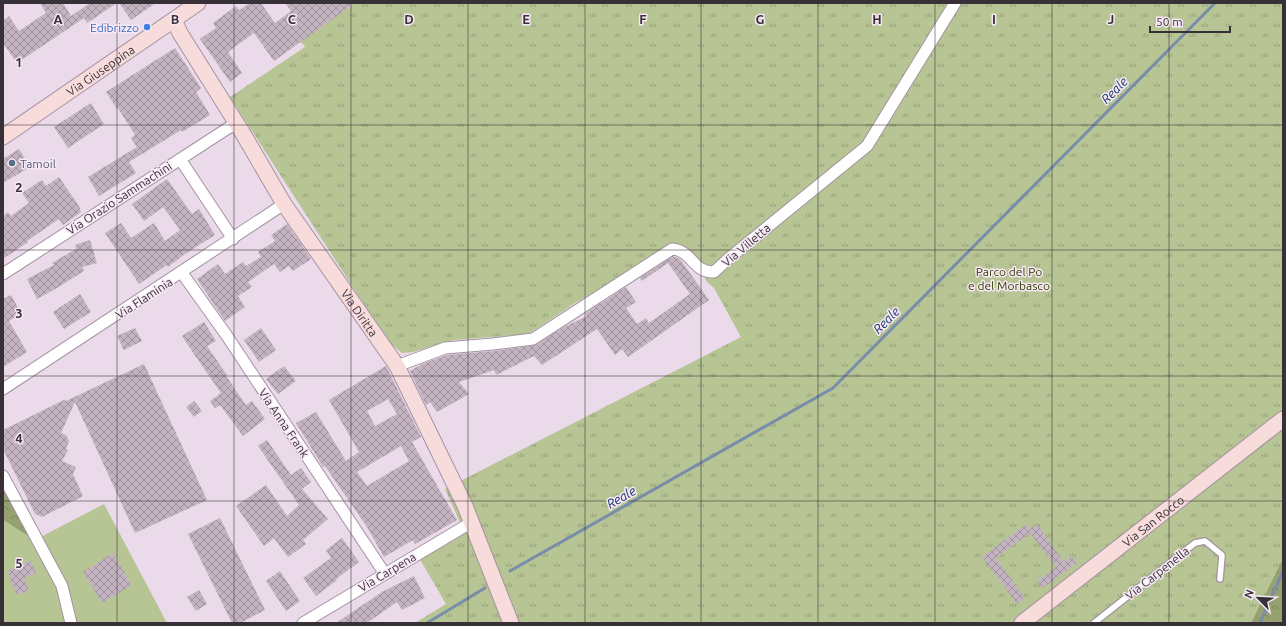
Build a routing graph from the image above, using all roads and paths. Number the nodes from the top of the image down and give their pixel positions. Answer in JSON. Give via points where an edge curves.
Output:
{"nodes":[{"id":1,"x":198,"y":3,"type":"edge"},
{"id":2,"x":955,"y":3,"type":"edge"},
{"id":3,"x":179,"y":13,"type":"edge"},
{"id":4,"x":236,"y":123,"type":"junction"},
{"id":5,"x":4,"y":133,"type":"edge"},
{"id":6,"x":180,"y":159,"type":"junction"},
{"id":7,"x":284,"y":204,"type":"junction"},
{"id":8,"x":233,"y":239,"type":"junction"},
{"id":9,"x":182,"y":272,"type":"junction"},
{"id":10,"x":3,"y":274,"type":"edge"},
{"id":11,"x":397,"y":366,"type":"junction"},
{"id":12,"x":3,"y":390,"type":"edge"},
{"id":13,"x":1283,"y":419,"type":"edge"},
{"id":14,"x":3,"y":476,"type":"edge"},
{"id":15,"x":472,"y":522,"type":"junction"},
{"id":16,"x":385,"y":574,"type":"junction"},
{"id":17,"x":1220,"y":579,"type":"dead end"},
{"id":18,"x":71,"y":623,"type":"edge"},
{"id":19,"x":303,"y":623,"type":"edge"},
{"id":20,"x":511,"y":623,"type":"edge"},
{"id":21,"x":1022,"y":623,"type":"edge"},
{"id":22,"x":1094,"y":623,"type":"edge"}],
"edges":[{"from":1,"to":3,"type":"street","name":"Via Giuseppina"},
{"from":2,"to":11,"type":"street","name":"Via Villetta","via":[[867,146],[714,272],[701,269],[681,251],[672,249],[533,339],[444,348]]},
{"from":3,"to":4,"type":"street","name":"Via Diritta","via":[[180,33]]},
{"from":3,"to":5,"type":"street","name":"Via Giuseppina"},
{"from":4,"to":6,"type":"street","name":"Via Orazio Sammachini"},
{"from":4,"to":7,"type":"street","name":"Via Diritta"},
{"from":6,"to":8,"type":"street"},
{"from":6,"to":10,"type":"street","name":"Via Orazio Sammachini"},
{"from":7,"to":8,"type":"street","name":"Via Flaminia"},
{"from":7,"to":11,"type":"street","name":"Via Diritta"},
{"from":8,"to":9,"type":"street","name":"Via Flaminia"},
{"from":9,"to":12,"type":"street","name":"Via Flaminia"},
{"from":9,"to":16,"type":"street","name":"Via Anna Frank"},
{"from":11,"to":15,"type":"street","name":"Via Diritta"},
{"from":13,"to":21,"type":"street","name":"Via San Rocco"},
{"from":14,"to":18,"type":"street","via":[[62,586]]},
{"from":15,"to":16,"type":"street","name":"Via Carpena"},
{"from":15,"to":20,"type":"street","name":"Via Diritta"},
{"from":16,"to":19,"type":"street","name":"Via Carpena"},
{"from":17,"to":22,"type":"lane","name":"Via Carpenella","via":[[1222,555],[1205,541],[1195,543]]}]}
